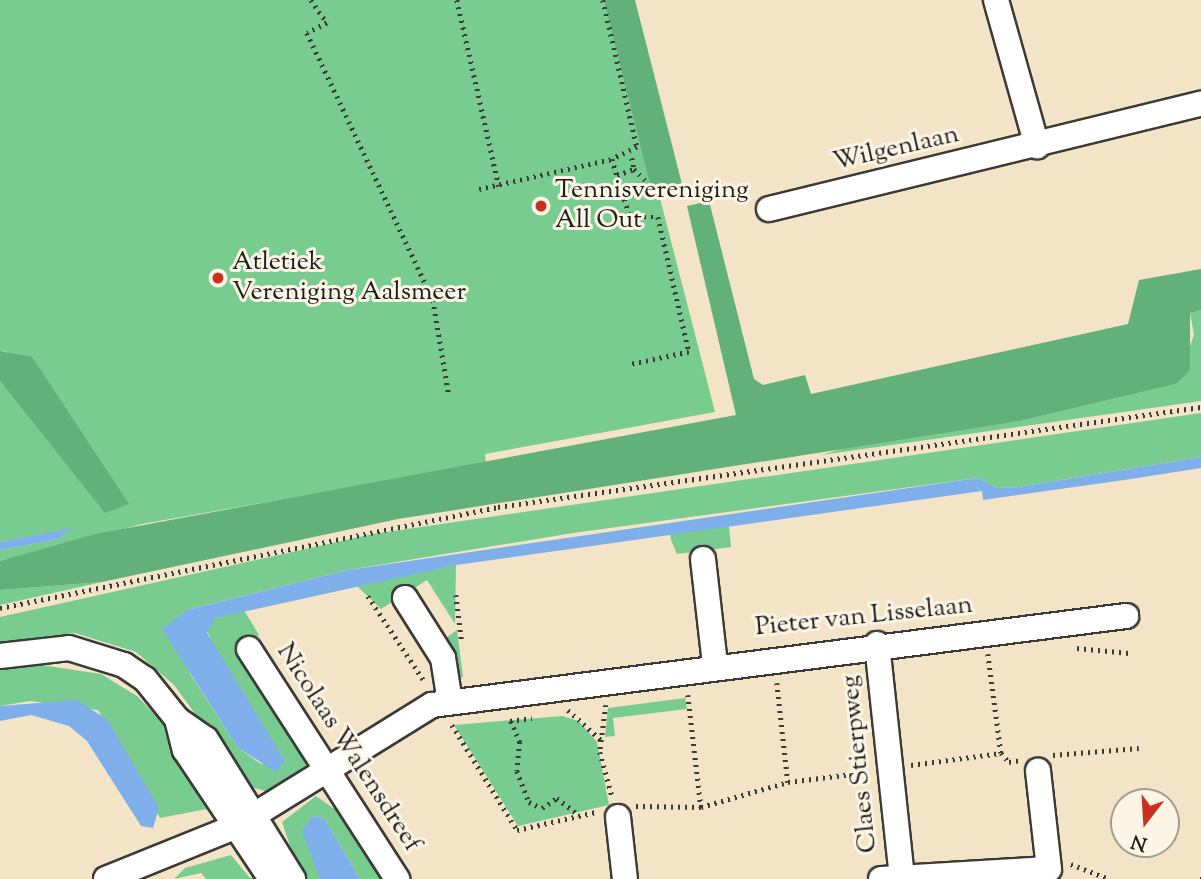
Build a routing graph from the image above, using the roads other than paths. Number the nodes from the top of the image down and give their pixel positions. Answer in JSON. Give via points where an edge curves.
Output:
{"nodes":[{"id":1,"x":996,"y":0,"type":"edge"},
{"id":2,"x":1201,"y":104,"type":"edge"},
{"id":3,"x":1037,"y":146,"type":"junction"},
{"id":4,"x":769,"y":209,"type":"dead end"},
{"id":5,"x":704,"y":559,"type":"dead end"},
{"id":6,"x":405,"y":598,"type":"dead end"},
{"id":7,"x":1126,"y":616,"type":"dead end"},
{"id":8,"x":877,"y":643,"type":"junction"},
{"id":9,"x":249,"y":649,"type":"dead end"},
{"id":10,"x":0,"y":656,"type":"edge"},
{"id":11,"x":715,"y":664,"type":"junction"},
{"id":12,"x":445,"y":703,"type":"junction"},
{"id":13,"x":177,"y":719,"type":"junction"},
{"id":14,"x":1034,"y":762,"type":"road end"},
{"id":15,"x":329,"y":769,"type":"junction"},
{"id":16,"x":617,"y":813,"type":"road end"},
{"id":17,"x":257,"y":815,"type":"junction"},
{"id":18,"x":234,"y":827,"type":"junction"},
{"id":19,"x":895,"y":878,"type":"edge"},
{"id":20,"x":106,"y":879,"type":"edge"},
{"id":21,"x":271,"y":879,"type":"edge"},
{"id":22,"x":293,"y":879,"type":"edge"},
{"id":23,"x":397,"y":879,"type":"edge"},
{"id":24,"x":625,"y":879,"type":"edge"}],
"edges":[{"from":1,"to":3,"type":"street"},
{"from":2,"to":3,"type":"street","name":"Wilgenlaan"},
{"from":3,"to":4,"type":"street","name":"Wilgenlaan"},
{"from":5,"to":11,"type":"street"},
{"from":6,"to":12,"type":"street","via":[[443,658]]},
{"from":7,"to":8,"type":"street","name":"Pieter van Lisselaan"},
{"from":8,"to":11,"type":"street","name":"Pieter van Lisselaan"},
{"from":8,"to":19,"type":"street","name":"Claes Stierpweg"},
{"from":9,"to":15,"type":"street","name":"Nicolaas Walensdreef"},
{"from":10,"to":13,"type":"street","via":[[69,648],[98,655],[145,679]]},
{"from":11,"to":12,"type":"street","name":"Pieter van Lisselaan"},
{"from":12,"to":15,"type":"street","name":"Pieter van Lisselaan"},
{"from":13,"to":17,"type":"street","via":[[206,739]]},
{"from":13,"to":18,"type":"street","via":[[185,751]]},
{"from":14,"to":19,"type":"street","via":[[1049,869]]},
{"from":15,"to":17,"type":"street","name":"Pieter van Lisselaan"},
{"from":15,"to":23,"type":"street","name":"Nicolaas Walensdreef"},
{"from":16,"to":24,"type":"street"},
{"from":17,"to":18,"type":"street","name":"Pieter van Lisselaan"},
{"from":17,"to":22,"type":"street"},
{"from":18,"to":20,"type":"street","name":"Pieter van Lisselaan"},
{"from":18,"to":21,"type":"street"}]}
